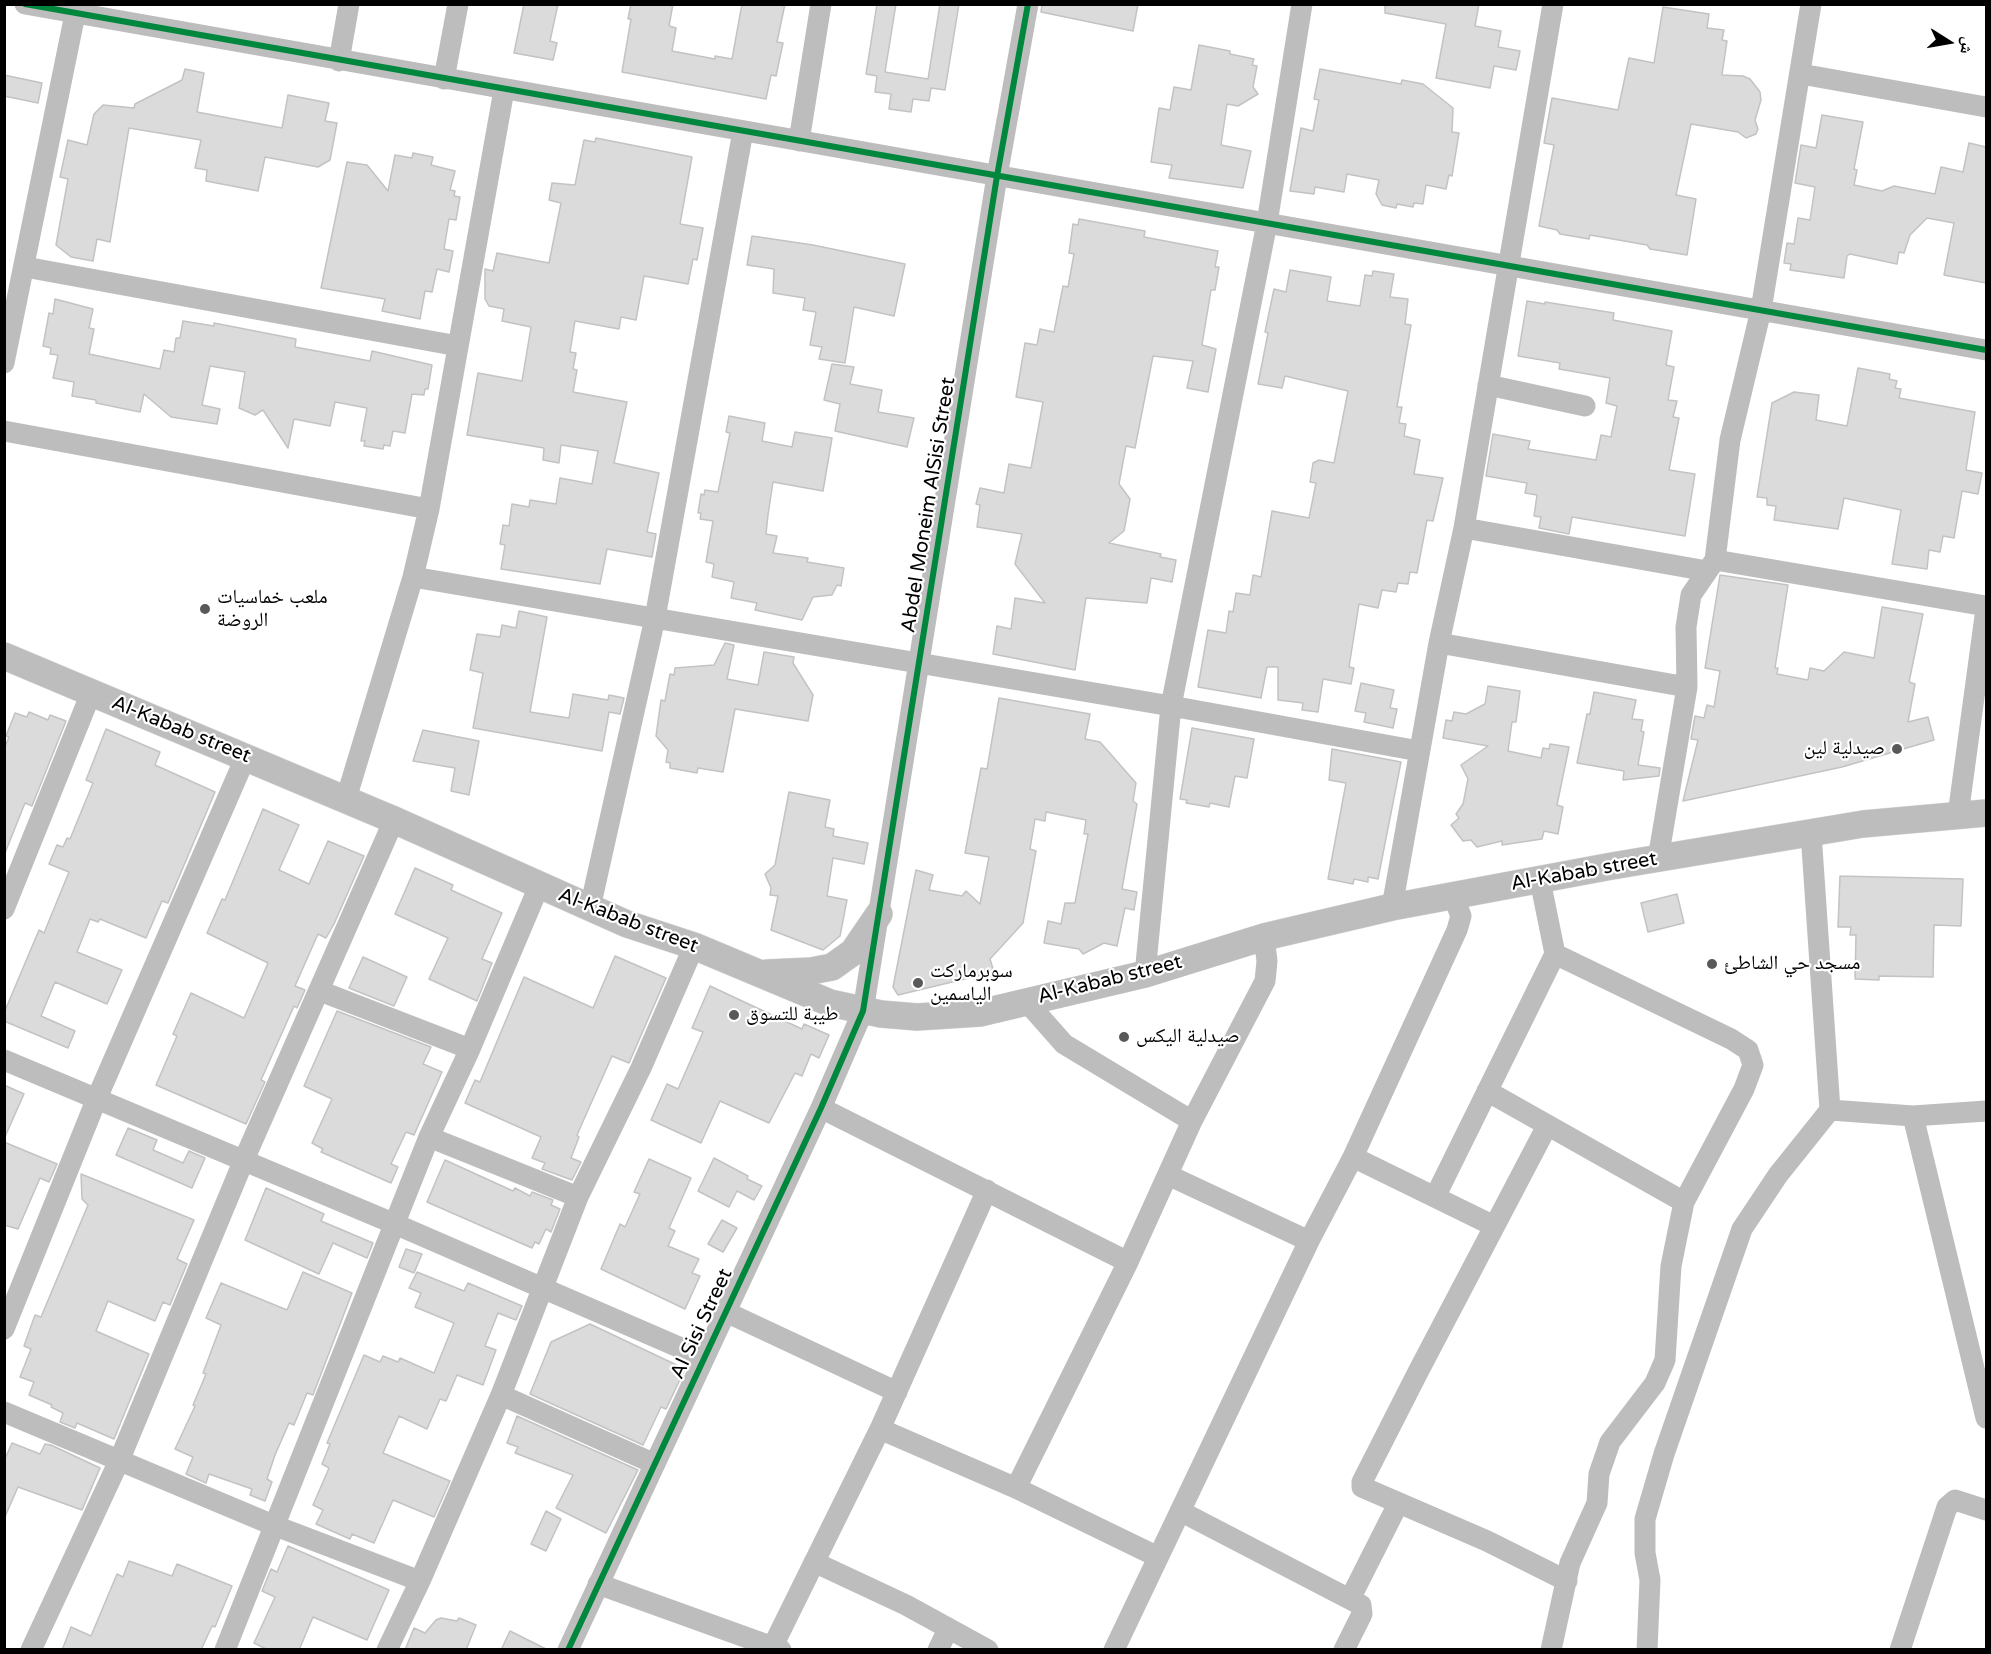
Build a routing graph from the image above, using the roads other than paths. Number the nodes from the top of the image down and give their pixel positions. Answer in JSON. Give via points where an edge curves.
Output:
{"nodes":[{"id":1,"x":26,"y":4,"type":"edge"},
{"id":2,"x":350,"y":4,"type":"edge"},
{"id":3,"x":458,"y":4,"type":"edge"},
{"id":4,"x":820,"y":4,"type":"edge"},
{"id":5,"x":1028,"y":4,"type":"edge"},
{"id":6,"x":1302,"y":4,"type":"edge"},
{"id":7,"x":1553,"y":4,"type":"edge"},
{"id":8,"x":1811,"y":4,"type":"edge"},
{"id":9,"x":74,"y":9,"type":"edge"},
{"id":10,"x":339,"y":61,"type":"junction"},
{"id":11,"x":1802,"y":74,"type":"junction"},
{"id":12,"x":444,"y":79,"type":"junction"},
{"id":13,"x":504,"y":90,"type":"junction"},
{"id":14,"x":1986,"y":107,"type":"edge"},
{"id":15,"x":743,"y":131,"type":"junction"},
{"id":16,"x":799,"y":141,"type":"junction"},
{"id":17,"x":997,"y":176,"type":"junction"},
{"id":18,"x":1267,"y":224,"type":"junction"},
{"id":19,"x":1509,"y":266,"type":"junction"},
{"id":20,"x":25,"y":267,"type":"junction"},
{"id":21,"x":1761,"y":310,"type":"junction"},
{"id":22,"x":458,"y":346,"type":"junction"},
{"id":23,"x":1986,"y":350,"type":"edge"},
{"id":24,"x":4,"y":363,"type":"edge"},
{"id":25,"x":1488,"y":385,"type":"junction"},
{"id":26,"x":1586,"y":406,"type":"dead end"},
{"id":27,"x":4,"y":431,"type":"edge"},
{"id":28,"x":429,"y":508,"type":"junction"},
{"id":29,"x":1464,"y":528,"type":"junction"},
{"id":30,"x":1711,"y":565,"type":"junction"},
{"id":31,"x":413,"y":577,"type":"junction"},
{"id":32,"x":1986,"y":608,"type":"edge"},
{"id":33,"x":655,"y":618,"type":"junction"},
{"id":34,"x":1439,"y":643,"type":"junction"},
{"id":35,"x":4,"y":656,"type":"edge"},
{"id":36,"x":921,"y":663,"type":"junction"},
{"id":37,"x":1687,"y":687,"type":"junction"},
{"id":38,"x":91,"y":693,"type":"junction"},
{"id":39,"x":1171,"y":706,"type":"junction"},
{"id":40,"x":1977,"y":740,"type":"edge"},
{"id":41,"x":1419,"y":751,"type":"junction"},
{"id":42,"x":246,"y":756,"type":"junction"},
{"id":43,"x":346,"y":800,"type":"junction"},
{"id":44,"x":1986,"y":813,"type":"edge"},
{"id":45,"x":1958,"y":815,"type":"junction"},
{"id":46,"x":393,"y":820,"type":"junction"},
{"id":47,"x":1811,"y":833,"type":"junction"},
{"id":48,"x":1658,"y":859,"type":"junction"},
{"id":49,"x":1540,"y":880,"type":"junction"},
{"id":50,"x":538,"y":886,"type":"junction"},
{"id":51,"x":1453,"y":896,"type":"junction"},
{"id":52,"x":590,"y":908,"type":"junction"},
{"id":53,"x":1392,"y":908,"type":"junction"},
{"id":54,"x":4,"y":909,"type":"edge"},
{"id":55,"x":879,"y":914,"type":"junction"},
{"id":56,"x":1264,"y":937,"type":"junction"},
{"id":57,"x":694,"y":946,"type":"junction"},
{"id":58,"x":1556,"y":954,"type":"junction"},
{"id":59,"x":760,"y":974,"type":"junction"},
{"id":60,"x":1145,"y":974,"type":"junction"},
{"id":61,"x":320,"y":991,"type":"junction"},
{"id":62,"x":1026,"y":1001,"type":"junction"},
{"id":63,"x":863,"y":1011,"type":"junction"},
{"id":64,"x":470,"y":1049,"type":"junction"},
{"id":65,"x":4,"y":1059,"type":"edge"},
{"id":66,"x":1487,"y":1091,"type":"junction"},
{"id":67,"x":97,"y":1098,"type":"junction"},
{"id":68,"x":821,"y":1108,"type":"junction"},
{"id":69,"x":1830,"y":1110,"type":"junction"},
{"id":70,"x":1986,"y":1111,"type":"edge"},
{"id":71,"x":1913,"y":1116,"type":"junction"},
{"id":72,"x":1192,"y":1121,"type":"junction"},
{"id":73,"x":1547,"y":1126,"type":"junction"},
{"id":74,"x":429,"y":1137,"type":"junction"},
{"id":75,"x":1353,"y":1157,"type":"junction"},
{"id":76,"x":243,"y":1162,"type":"junction"},
{"id":77,"x":1168,"y":1175,"type":"junction"},
{"id":78,"x":987,"y":1190,"type":"junction"},
{"id":79,"x":578,"y":1197,"type":"junction"},
{"id":80,"x":1435,"y":1197,"type":"junction"},
{"id":81,"x":1684,"y":1202,"type":"junction"},
{"id":82,"x":395,"y":1224,"type":"junction"},
{"id":83,"x":1494,"y":1226,"type":"junction"},
{"id":84,"x":1310,"y":1241,"type":"junction"},
{"id":85,"x":1128,"y":1262,"type":"junction"},
{"id":86,"x":542,"y":1289,"type":"junction"},
{"id":87,"x":726,"y":1312,"type":"junction"},
{"id":88,"x":4,"y":1329,"type":"edge"},
{"id":89,"x":704,"y":1358,"type":"junction"},
{"id":90,"x":897,"y":1392,"type":"junction"},
{"id":91,"x":501,"y":1395,"type":"junction"},
{"id":92,"x":4,"y":1412,"type":"edge"},
{"id":93,"x":1986,"y":1418,"type":"edge"},
{"id":94,"x":880,"y":1429,"type":"junction"},
{"id":95,"x":119,"y":1461,"type":"junction"},
{"id":96,"x":655,"y":1464,"type":"junction"},
{"id":97,"x":1016,"y":1488,"type":"junction"},
{"id":98,"x":1398,"y":1504,"type":"junction"},
{"id":99,"x":1986,"y":1510,"type":"edge"},
{"id":100,"x":1180,"y":1511,"type":"junction"},
{"id":101,"x":273,"y":1525,"type":"junction"},
{"id":102,"x":1158,"y":1557,"type":"junction"},
{"id":103,"x":814,"y":1562,"type":"junction"},
{"id":104,"x":420,"y":1581,"type":"junction"},
{"id":105,"x":1567,"y":1581,"type":"junction"},
{"id":106,"x":598,"y":1584,"type":"junction"},
{"id":107,"x":1350,"y":1599,"type":"junction"},
{"id":108,"x":948,"y":1629,"type":"junction"},
{"id":109,"x":775,"y":1648,"type":"edge"},
{"id":110,"x":31,"y":1650,"type":"edge"},
{"id":111,"x":225,"y":1650,"type":"edge"},
{"id":112,"x":387,"y":1650,"type":"edge"},
{"id":113,"x":568,"y":1650,"type":"edge"},
{"id":114,"x":938,"y":1650,"type":"edge"},
{"id":115,"x":988,"y":1650,"type":"edge"},
{"id":116,"x":1114,"y":1650,"type":"edge"},
{"id":117,"x":1344,"y":1650,"type":"edge"},
{"id":118,"x":1551,"y":1650,"type":"edge"},
{"id":119,"x":1647,"y":1650,"type":"edge"},
{"id":120,"x":1900,"y":1650,"type":"edge"}],
"edges":[{"from":1,"to":9,"type":"street"},
{"from":2,"to":10,"type":"street"},
{"from":3,"to":12,"type":"street"},
{"from":4,"to":16,"type":"street"},
{"from":5,"to":17,"type":"street","name":"Abdel Moneim AlSisi Street"},
{"from":6,"to":18,"type":"street"},
{"from":7,"to":19,"type":"street"},
{"from":8,"to":11,"type":"street"},
{"from":9,"to":10,"type":"street"},
{"from":9,"to":20,"type":"street"},
{"from":10,"to":12,"type":"street"},
{"from":11,"to":14,"type":"street"},
{"from":11,"to":21,"type":"street"},
{"from":12,"to":13,"type":"street"},
{"from":13,"to":15,"type":"street"},
{"from":13,"to":22,"type":"street"},
{"from":15,"to":16,"type":"street"},
{"from":15,"to":33,"type":"street"},
{"from":16,"to":17,"type":"street"},
{"from":17,"to":18,"type":"street"},
{"from":17,"to":36,"type":"street","name":"Abdel Moneim AlSisi Street"},
{"from":18,"to":19,"type":"street"},
{"from":18,"to":39,"type":"street"},
{"from":19,"to":21,"type":"street"},
{"from":19,"to":25,"type":"street"},
{"from":20,"to":22,"type":"street"},
{"from":20,"to":24,"type":"street"},
{"from":21,"to":23,"type":"street"},
{"from":21,"to":30,"type":"street","via":[[1730,440]]},
{"from":22,"to":28,"type":"street"},
{"from":25,"to":26,"type":"street"},
{"from":25,"to":29,"type":"street"},
{"from":27,"to":28,"type":"street"},
{"from":28,"to":31,"type":"street"},
{"from":29,"to":30,"type":"street"},
{"from":29,"to":34,"type":"street"},
{"from":30,"to":32,"type":"street"},
{"from":30,"to":37,"type":"street","via":[[1691,595],[1686,627]]},
{"from":31,"to":33,"type":"street"},
{"from":31,"to":43,"type":"street"},
{"from":32,"to":40,"type":"street"},
{"from":33,"to":36,"type":"street"},
{"from":33,"to":52,"type":"street"},
{"from":34,"to":37,"type":"street"},
{"from":34,"to":41,"type":"street"},
{"from":35,"to":38,"type":"main road","name":"Al-Kabab street"},
{"from":36,"to":39,"type":"street"},
{"from":36,"to":55,"type":"street","name":"Abdel Moneim AlSisi Street"},
{"from":37,"to":48,"type":"street"},
{"from":38,"to":42,"type":"main road","name":"Al-Kabab street"},
{"from":38,"to":54,"type":"street"},
{"from":39,"to":41,"type":"street"},
{"from":39,"to":60,"type":"street"},
{"from":40,"to":45,"type":"street"},
{"from":41,"to":53,"type":"street"},
{"from":42,"to":43,"type":"main road","name":"Al-Kabab street"},
{"from":42,"to":67,"type":"street"},
{"from":43,"to":46,"type":"main road","name":"Al-Kabab street"},
{"from":44,"to":45,"type":"main road","name":"Al-Kabab street"},
{"from":45,"to":47,"type":"main road","name":"Al-Kabab street"},
{"from":46,"to":50,"type":"main road","name":"Al-Kabab street"},
{"from":46,"to":61,"type":"street"},
{"from":47,"to":48,"type":"main road","name":"Al-Kabab street"},
{"from":47,"to":69,"type":"street"},
{"from":48,"to":49,"type":"main road","name":"Al-Kabab street"},
{"from":49,"to":51,"type":"main road","name":"Al-Kabab street"},
{"from":49,"to":58,"type":"street"},
{"from":50,"to":52,"type":"main road","name":"Al-Kabab street"},
{"from":50,"to":64,"type":"street"},
{"from":51,"to":53,"type":"main road","name":"Al-Kabab street"},
{"from":51,"to":75,"type":"street","via":[[1460,923]]},
{"from":52,"to":57,"type":"main road","name":"Al-Kabab street"},
{"from":53,"to":56,"type":"main road","name":"Al-Kabab street"},
{"from":55,"to":59,"type":"main road","via":[[853,952],[832,967]]},
{"from":55,"to":63,"type":"street","name":"Abdel Moneim AlSisi Street"},
{"from":56,"to":60,"type":"main road","name":"Al-Kabab street"},
{"from":56,"to":72,"type":"street","via":[[1265,981]]},
{"from":57,"to":59,"type":"main road","name":"Al-Kabab street"},
{"from":57,"to":79,"type":"street","via":[[641,1068]]},
{"from":58,"to":66,"type":"street"},
{"from":58,"to":81,"type":"street","via":[[1748,1050],[1753,1065],[1744,1089]]},
{"from":59,"to":63,"type":"main road","name":"Al-Kabab street","via":[[830,1003]]},
{"from":60,"to":62,"type":"main road","name":"Al-Kabab street"},
{"from":61,"to":64,"type":"street"},
{"from":61,"to":76,"type":"street"},
{"from":62,"to":63,"type":"main road","name":"Al-Kabab street","via":[[980,1013],[946,1016]]},
{"from":62,"to":72,"type":"street","via":[[1064,1044]]},
{"from":63,"to":68,"type":"street","name":"Al Sisi Street"},
{"from":64,"to":74,"type":"street"},
{"from":65,"to":67,"type":"street"},
{"from":66,"to":73,"type":"street"},
{"from":66,"to":80,"type":"street"},
{"from":67,"to":76,"type":"street"},
{"from":67,"to":88,"type":"street"},
{"from":68,"to":78,"type":"street"},
{"from":68,"to":87,"type":"street","name":"Al Sisi Street"},
{"from":69,"to":71,"type":"street"},
{"from":69,"to":119,"type":"street","via":[[1778,1175],[1742,1229],[1664,1454],[1645,1518],[1650,1580]]},
{"from":70,"to":71,"type":"street"},
{"from":71,"to":93,"type":"street"},
{"from":72,"to":77,"type":"street"},
{"from":73,"to":81,"type":"street"},
{"from":73,"to":83,"type":"street"},
{"from":74,"to":79,"type":"street"},
{"from":74,"to":82,"type":"street"},
{"from":75,"to":80,"type":"street"},
{"from":75,"to":84,"type":"street"},
{"from":76,"to":82,"type":"street"},
{"from":76,"to":95,"type":"street"},
{"from":77,"to":84,"type":"street"},
{"from":77,"to":85,"type":"street"},
{"from":78,"to":85,"type":"street"},
{"from":78,"to":90,"type":"street"},
{"from":79,"to":86,"type":"street"},
{"from":80,"to":83,"type":"street"},
{"from":81,"to":105,"type":"street","via":[[1671,1266],[1665,1360],[1655,1383],[1610,1442],[1599,1474],[1597,1503],[1570,1563]]},
{"from":82,"to":86,"type":"street"},
{"from":82,"to":101,"type":"street"},
{"from":83,"to":98,"type":"street","via":[[1362,1482],[1365,1490]]},
{"from":84,"to":100,"type":"street"},
{"from":85,"to":97,"type":"street"},
{"from":86,"to":89,"type":"street"},
{"from":86,"to":91,"type":"street"},
{"from":87,"to":89,"type":"street","name":"Al Sisi Street"},
{"from":87,"to":90,"type":"street"},
{"from":89,"to":96,"type":"street","name":"Al Sisi Street"},
{"from":90,"to":94,"type":"street"},
{"from":91,"to":96,"type":"street"},
{"from":91,"to":104,"type":"street"},
{"from":92,"to":95,"type":"street"},
{"from":94,"to":97,"type":"street"},
{"from":94,"to":103,"type":"street"},
{"from":95,"to":101,"type":"street"},
{"from":95,"to":110,"type":"street"},
{"from":96,"to":106,"type":"street","name":"Al Sisi Street"},
{"from":97,"to":102,"type":"street"},
{"from":98,"to":105,"type":"street","via":[[1487,1541]]},
{"from":98,"to":107,"type":"street"},
{"from":99,"to":120,"type":"street","via":[[1955,1500],[1947,1507]]},
{"from":100,"to":102,"type":"street"},
{"from":100,"to":107,"type":"street"},
{"from":101,"to":104,"type":"street"},
{"from":101,"to":111,"type":"street"},
{"from":102,"to":116,"type":"street"},
{"from":103,"to":108,"type":"street"},
{"from":103,"to":109,"type":"street"},
{"from":104,"to":112,"type":"street"},
{"from":105,"to":118,"type":"street"},
{"from":106,"to":109,"type":"street"},
{"from":106,"to":113,"type":"street","name":"Al Sisi Street"},
{"from":107,"to":117,"type":"street","via":[[1363,1608]]},
{"from":108,"to":114,"type":"street"},
{"from":108,"to":115,"type":"street"}]}
